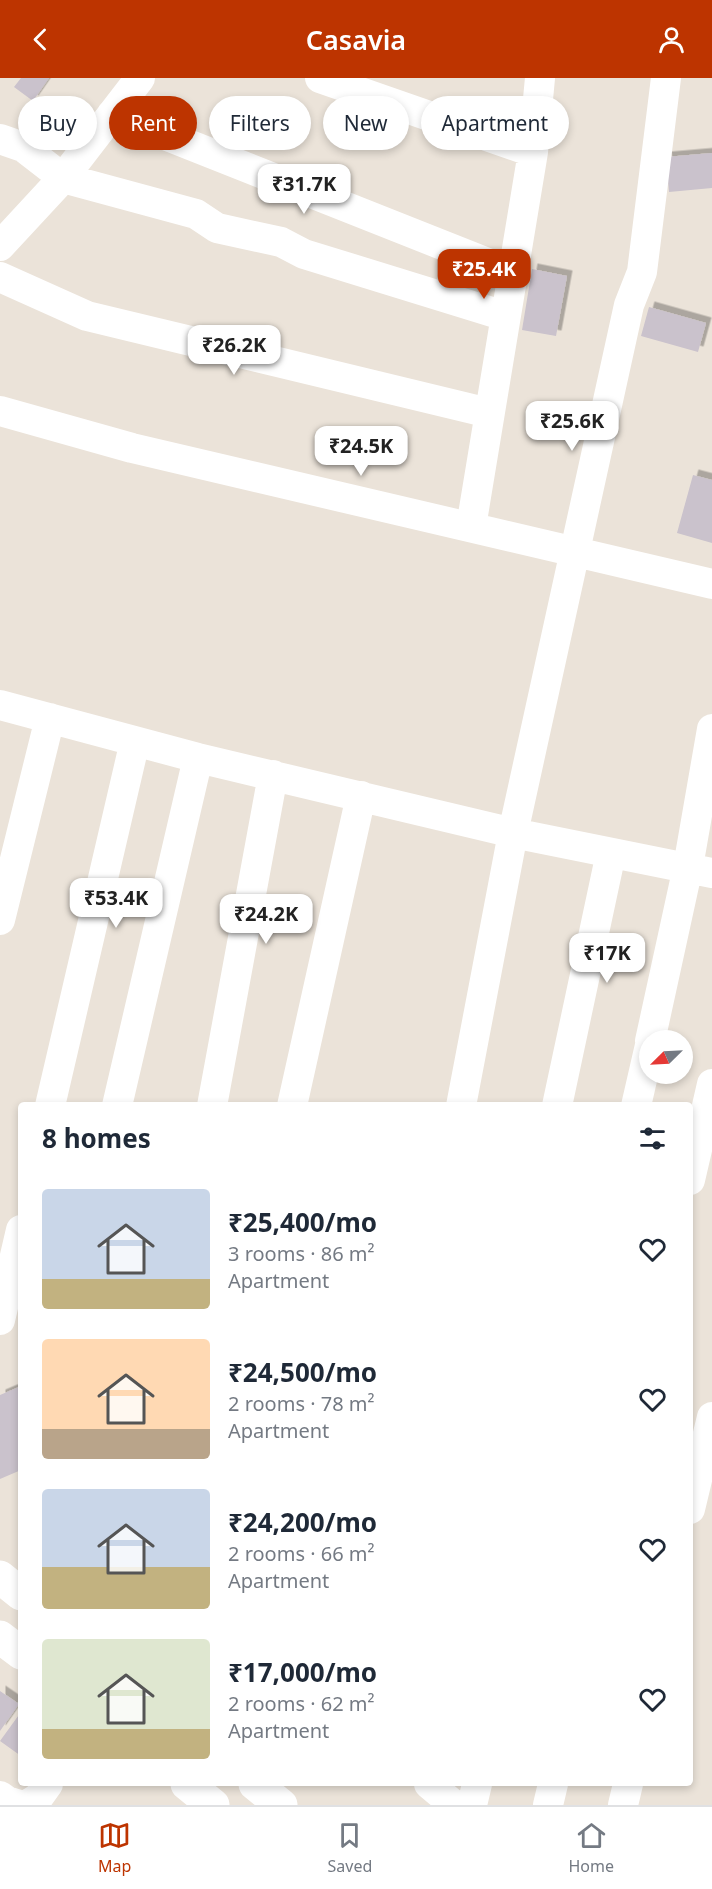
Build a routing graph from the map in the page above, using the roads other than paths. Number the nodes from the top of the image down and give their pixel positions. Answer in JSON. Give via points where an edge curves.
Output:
{"nodes":[{"id":1,"x":320,"y":78,"type":"edge"},
{"id":2,"x":540,"y":78,"type":"edge"},
{"id":3,"x":666,"y":78,"type":"edge"},
{"id":4,"x":131,"y":81,"type":"edge"},
{"id":5,"x":122,"y":96,"type":"edge"},
{"id":6,"x":109,"y":118,"type":"edge"},
{"id":7,"x":0,"y":139,"type":"edge"},
{"id":8,"x":197,"y":148,"type":"edge"},
{"id":9,"x":533,"y":152,"type":"junction"},
{"id":10,"x":63,"y":178,"type":"junction"},
{"id":11,"x":0,"y":246,"type":"edge"},
{"id":12,"x":513,"y":273,"type":"junction"},
{"id":13,"x":0,"y":277,"type":"edge"},
{"id":14,"x":505,"y":316,"type":"junction"},
{"id":15,"x":0,"y":411,"type":"edge"},
{"id":16,"x":489,"y":413,"type":"junction"},
{"id":17,"x":471,"y":527,"type":"junction"},
{"id":18,"x":575,"y":552,"type":"junction"},
{"id":19,"x":712,"y":584,"type":"edge"},
{"id":20,"x":0,"y":705,"type":"edge"},
{"id":21,"x":50,"y":718,"type":"junction"},
{"id":22,"x":712,"y":729,"type":"edge"},
{"id":23,"x":135,"y":741,"type":"junction"},
{"id":24,"x":198,"y":758,"type":"junction"},
{"id":25,"x":273,"y":776,"type":"junction"},
{"id":26,"x":361,"y":796,"type":"junction"},
{"id":27,"x":513,"y":833,"type":"junction"},
{"id":28,"x":611,"y":853,"type":"junction"},
{"id":29,"x":700,"y":870,"type":"edge"},
{"id":30,"x":0,"y":920,"type":"edge"},
{"id":31,"x":654,"y":1030,"type":"edge"},
{"id":32,"x":641,"y":1084,"type":"edge"},
{"id":33,"x":712,"y":1084,"type":"edge"},
{"id":34,"x":51,"y":1102,"type":"edge"},
{"id":35,"x":118,"y":1102,"type":"edge"},
{"id":36,"x":213,"y":1102,"type":"edge"},
{"id":37,"x":293,"y":1102,"type":"edge"},
{"id":38,"x":462,"y":1102,"type":"edge"},
{"id":39,"x":558,"y":1102,"type":"edge"},
{"id":40,"x":637,"y":1102,"type":"edge"},
{"id":41,"x":693,"y":1167,"type":"edge"},
{"id":42,"x":18,"y":1243,"type":"edge"},
{"id":43,"x":0,"y":1321,"type":"edge"},
{"id":44,"x":18,"y":1330,"type":"edge"},
{"id":45,"x":712,"y":1417,"type":"edge"},
{"id":46,"x":697,"y":1489,"type":"edge"},
{"id":47,"x":0,"y":1577,"type":"edge"},
{"id":48,"x":18,"y":1592,"type":"edge"},
{"id":49,"x":0,"y":1637,"type":"edge"},
{"id":50,"x":18,"y":1651,"type":"edge"},
{"id":51,"x":47,"y":1786,"type":"edge"},
{"id":52,"x":189,"y":1786,"type":"edge"},
{"id":53,"x":257,"y":1786,"type":"edge"},
{"id":54,"x":431,"y":1786,"type":"edge"},
{"id":55,"x":477,"y":1786,"type":"edge"},
{"id":56,"x":553,"y":1786,"type":"edge"},
{"id":57,"x":628,"y":1786,"type":"edge"},
{"id":58,"x":0,"y":1797,"type":"edge"},
{"id":59,"x":20,"y":1805,"type":"edge"},
{"id":60,"x":27,"y":1805,"type":"edge"},
{"id":61,"x":213,"y":1805,"type":"edge"},
{"id":62,"x":281,"y":1805,"type":"edge"},
{"id":63,"x":454,"y":1805,"type":"edge"},
{"id":64,"x":472,"y":1805,"type":"edge"},
{"id":65,"x":548,"y":1805,"type":"edge"},
{"id":66,"x":623,"y":1805,"type":"edge"}],
"edges":[{"from":1,"to":9,"type":"street"},
{"from":2,"to":9,"type":"street"},
{"from":3,"to":18,"type":"street","via":[[642,272],[629,305]]},
{"from":4,"to":5,"type":"street"},
{"from":6,"to":10,"type":"street"},
{"from":7,"to":10,"type":"street","via":[[22,147]]},
{"from":8,"to":12,"type":"street"},
{"from":9,"to":12,"type":"street"},
{"from":10,"to":11,"type":"street"},
{"from":10,"to":14,"type":"street","via":[[196,214],[217,228],[281,242],[304,254]]},
{"from":12,"to":14,"type":"street"},
{"from":13,"to":16,"type":"street","via":[[87,316]]},
{"from":14,"to":16,"type":"street"},
{"from":15,"to":17,"type":"street","via":[[132,448]]},
{"from":16,"to":17,"type":"street"},
{"from":17,"to":18,"type":"street"},
{"from":18,"to":19,"type":"street"},
{"from":18,"to":27,"type":"street"},
{"from":20,"to":21,"type":"street"},
{"from":21,"to":23,"type":"street"},
{"from":21,"to":30,"type":"street"},
{"from":22,"to":29,"type":"street"},
{"from":23,"to":24,"type":"street"},
{"from":23,"to":34,"type":"street"},
{"from":24,"to":25,"type":"street"},
{"from":24,"to":35,"type":"street"},
{"from":25,"to":26,"type":"street"},
{"from":25,"to":36,"type":"street"},
{"from":26,"to":27,"type":"street"},
{"from":26,"to":37,"type":"street"},
{"from":27,"to":28,"type":"street"},
{"from":27,"to":38,"type":"street"},
{"from":28,"to":29,"type":"street"},
{"from":28,"to":39,"type":"street"},
{"from":29,"to":31,"type":"street"},
{"from":32,"to":40,"type":"street"},
{"from":33,"to":41,"type":"street"},
{"from":42,"to":43,"type":"street"},
{"from":43,"to":44,"type":"street"},
{"from":45,"to":46,"type":"street"},
{"from":47,"to":48,"type":"main road"},
{"from":49,"to":50,"type":"main road"},
{"from":51,"to":60,"type":"street"},
{"from":52,"to":61,"type":"main road"},
{"from":53,"to":62,"type":"main road"},
{"from":54,"to":63,"type":"street"},
{"from":55,"to":64,"type":"street"},
{"from":56,"to":65,"type":"street"},
{"from":57,"to":66,"type":"street"},
{"from":58,"to":59,"type":"street"}]}
